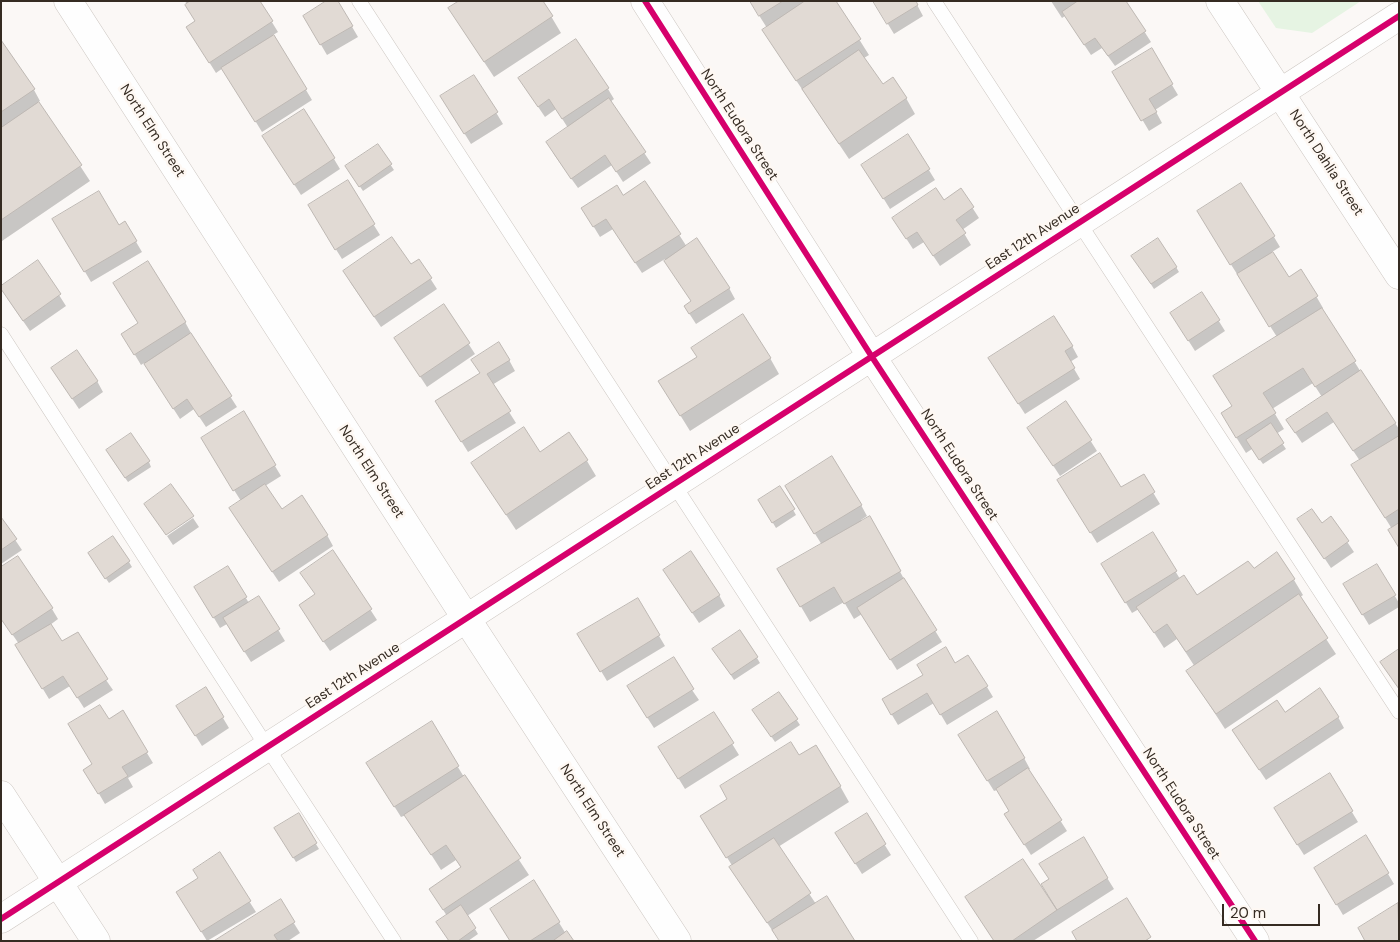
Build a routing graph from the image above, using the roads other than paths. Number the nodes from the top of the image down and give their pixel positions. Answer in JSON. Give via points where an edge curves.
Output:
{"nodes":[{"id":1,"x":68,"y":1,"type":"edge"},
{"id":2,"x":359,"y":1,"type":"edge"},
{"id":3,"x":645,"y":1,"type":"edge"},
{"id":4,"x":934,"y":1,"type":"edge"},
{"id":5,"x":1220,"y":1,"type":"edge"},
{"id":6,"x":1399,"y":16,"type":"edge"},
{"id":7,"x":1280,"y":92,"type":"junction"},
{"id":8,"x":1079,"y":222,"type":"junction"},
{"id":9,"x":1399,"y":275,"type":"edge"},
{"id":10,"x":1,"y":334,"type":"edge"},
{"id":11,"x":872,"y":357,"type":"junction"},
{"id":12,"x":674,"y":484,"type":"junction"},
{"id":13,"x":466,"y":618,"type":"junction"},
{"id":14,"x":1399,"y":712,"type":"edge"},
{"id":15,"x":267,"y":747,"type":"junction"},
{"id":16,"x":1,"y":795,"type":"edge"},
{"id":17,"x":57,"y":882,"type":"junction"},
{"id":18,"x":1,"y":919,"type":"edge"},
{"id":19,"x":96,"y":941,"type":"edge"},
{"id":20,"x":394,"y":941,"type":"edge"},
{"id":21,"x":677,"y":941,"type":"edge"},
{"id":22,"x":971,"y":941,"type":"edge"},
{"id":23,"x":1255,"y":941,"type":"edge"}],
"edges":[{"from":1,"to":13,"type":"street","name":"North Elm Street"},
{"from":2,"to":12,"type":"lane"},
{"from":3,"to":11,"type":"street","name":"North Eudora Street"},
{"from":4,"to":8,"type":"lane"},
{"from":5,"to":7,"type":"street","name":"North Dahlia Street"},
{"from":6,"to":7,"type":"street","name":"East 12th Avenue"},
{"from":7,"to":8,"type":"street","name":"East 12th Avenue"},
{"from":7,"to":9,"type":"street","name":"North Dahlia Street"},
{"from":8,"to":11,"type":"street","name":"East 12th Avenue"},
{"from":8,"to":14,"type":"lane"},
{"from":10,"to":15,"type":"lane"},
{"from":11,"to":12,"type":"street","name":"East 12th Avenue"},
{"from":11,"to":23,"type":"street","name":"North Eudora Street"},
{"from":12,"to":13,"type":"street","name":"East 12th Avenue"},
{"from":12,"to":22,"type":"lane"},
{"from":13,"to":15,"type":"street","name":"East 12th Avenue"},
{"from":13,"to":21,"type":"street","name":"North Elm Street"},
{"from":15,"to":17,"type":"street","name":"East 12th Avenue"},
{"from":15,"to":20,"type":"lane"},
{"from":16,"to":17,"type":"street"},
{"from":17,"to":18,"type":"street","name":"East 12th Avenue"},
{"from":17,"to":19,"type":"street"}]}
